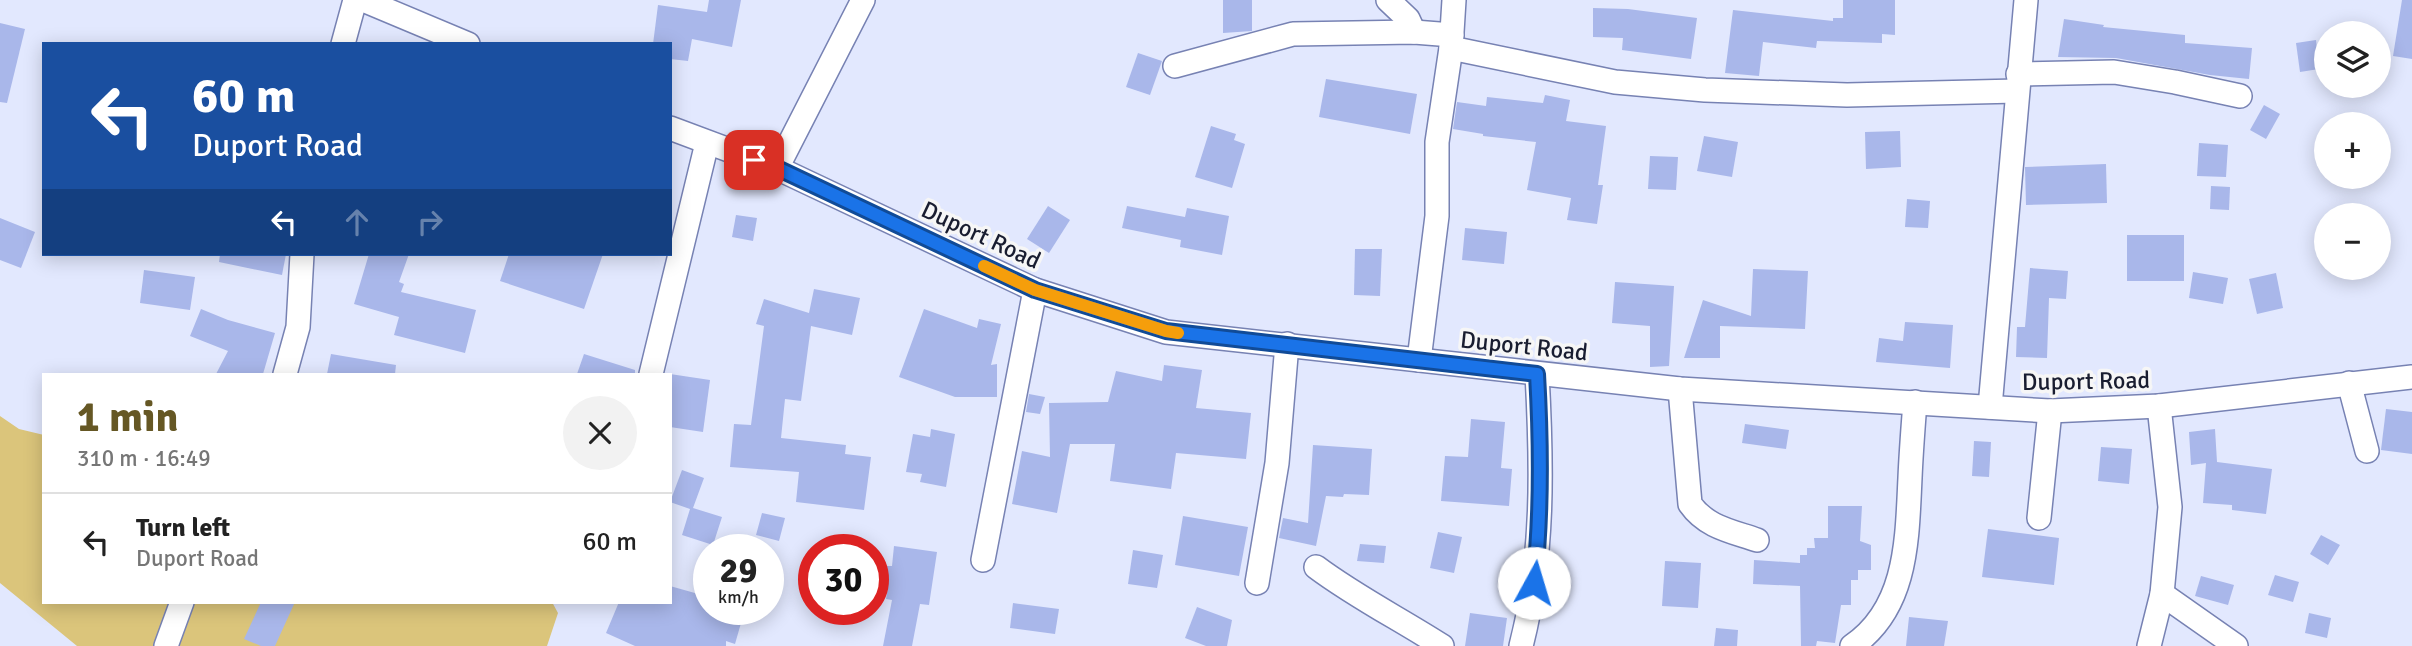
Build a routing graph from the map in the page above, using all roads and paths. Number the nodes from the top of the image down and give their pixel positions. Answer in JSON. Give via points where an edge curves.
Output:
{"nodes":[{"id":1,"x":355,"y":0,"type":"edge"},
{"id":2,"x":363,"y":0,"type":"edge"},
{"id":3,"x":863,"y":0,"type":"edge"},
{"id":4,"x":1388,"y":0,"type":"edge"},
{"id":5,"x":1454,"y":0,"type":"edge"},
{"id":6,"x":2026,"y":0,"type":"edge"},
{"id":7,"x":1414,"y":32,"type":"junction"},
{"id":8,"x":344,"y":42,"type":"edge"},
{"id":9,"x":463,"y":42,"type":"edge"},
{"id":10,"x":1451,"y":42,"type":"junction"},
{"id":11,"x":1175,"y":66,"type":"dead end"},
{"id":12,"x":2017,"y":82,"type":"junction"},
{"id":13,"x":2240,"y":96,"type":"dead end"},
{"id":14,"x":672,"y":129,"type":"edge"},
{"id":15,"x":707,"y":143,"type":"junction"},
{"id":16,"x":777,"y":168,"type":"junction"},
{"id":17,"x":302,"y":256,"type":"edge"},
{"id":18,"x":1035,"y":290,"type":"junction"},
{"id":19,"x":1287,"y":344,"type":"junction"},
{"id":20,"x":1419,"y":360,"type":"junction"},
{"id":21,"x":285,"y":373,"type":"edge"},
{"id":22,"x":651,"y":373,"type":"edge"},
{"id":23,"x":1537,"y":374,"type":"junction"},
{"id":24,"x":2412,"y":377,"type":"edge"},
{"id":25,"x":2349,"y":383,"type":"junction"},
{"id":26,"x":1680,"y":389,"type":"junction"},
{"id":27,"x":1915,"y":402,"type":"junction"},
{"id":28,"x":2159,"y":406,"type":"junction"},
{"id":29,"x":1990,"y":407,"type":"junction"},
{"id":30,"x":2050,"y":411,"type":"junction"},
{"id":31,"x":2367,"y":451,"type":"dead end"},
{"id":32,"x":2039,"y":518,"type":"dead end"},
{"id":33,"x":1757,"y":540,"type":"dead end"},
{"id":34,"x":983,"y":560,"type":"dead end"},
{"id":35,"x":1316,"y":567,"type":"dead end"},
{"id":36,"x":1257,"y":583,"type":"dead end"},
{"id":37,"x":2162,"y":594,"type":"junction"},
{"id":38,"x":181,"y":604,"type":"edge"},
{"id":39,"x":166,"y":646,"type":"edge"},
{"id":40,"x":1442,"y":646,"type":"edge"},
{"id":41,"x":1521,"y":646,"type":"edge"},
{"id":42,"x":1852,"y":646,"type":"edge"},
{"id":43,"x":2149,"y":646,"type":"edge"},
{"id":44,"x":2236,"y":646,"type":"edge"}],
"edges":[{"from":1,"to":8,"type":"street"},
{"from":2,"to":9,"type":"street"},
{"from":3,"to":16,"type":"street"},
{"from":4,"to":7,"type":"street","via":[[1408,19]]},
{"from":5,"to":10,"type":"street"},
{"from":6,"to":12,"type":"street"},
{"from":7,"to":10,"type":"street"},
{"from":7,"to":11,"type":"street","via":[[1293,34]]},
{"from":10,"to":12,"type":"street","via":[[1615,82],[1705,90],[1847,95]]},
{"from":10,"to":20,"type":"street","via":[[1437,142],[1437,216]]},
{"from":12,"to":13,"type":"street","via":[[2114,72]]},
{"from":12,"to":29,"type":"street"},
{"from":14,"to":15,"type":"street","name":"Duport Road"},
{"from":15,"to":16,"type":"street","name":"Duport Road"},
{"from":15,"to":22,"type":"street"},
{"from":16,"to":18,"type":"street","name":"Duport Road"},
{"from":17,"to":21,"type":"street","via":[[298,327]]},
{"from":18,"to":19,"type":"street","name":"Duport Road","via":[[1166,331]]},
{"from":18,"to":34,"type":"street"},
{"from":19,"to":20,"type":"street","name":"Duport Road"},
{"from":19,"to":36,"type":"street","via":[[1277,463]]},
{"from":20,"to":23,"type":"street","name":"Duport Road"},
{"from":23,"to":26,"type":"street","name":"Duport Road"},
{"from":23,"to":41,"type":"street","via":[[1542,454],[1539,538],[1532,605]]},
{"from":24,"to":25,"type":"street","name":"Duport Road"},
{"from":25,"to":28,"type":"street","name":"Duport Road"},
{"from":25,"to":31,"type":"street"},
{"from":26,"to":27,"type":"street","name":"Duport Road"},
{"from":26,"to":33,"type":"street","via":[[1690,504],[1710,524]]},
{"from":27,"to":29,"type":"street","name":"Duport Road"},
{"from":27,"to":42,"type":"street","via":[[1901,574],[1888,604],[1864,638]]},
{"from":28,"to":30,"type":"street","name":"Duport Road"},
{"from":28,"to":37,"type":"street","via":[[2171,507]]},
{"from":29,"to":30,"type":"street","name":"Duport Road"},
{"from":30,"to":32,"type":"street"},
{"from":35,"to":40,"type":"street"},
{"from":37,"to":43,"type":"street"},
{"from":37,"to":44,"type":"street"},
{"from":38,"to":39,"type":"street"}]}
